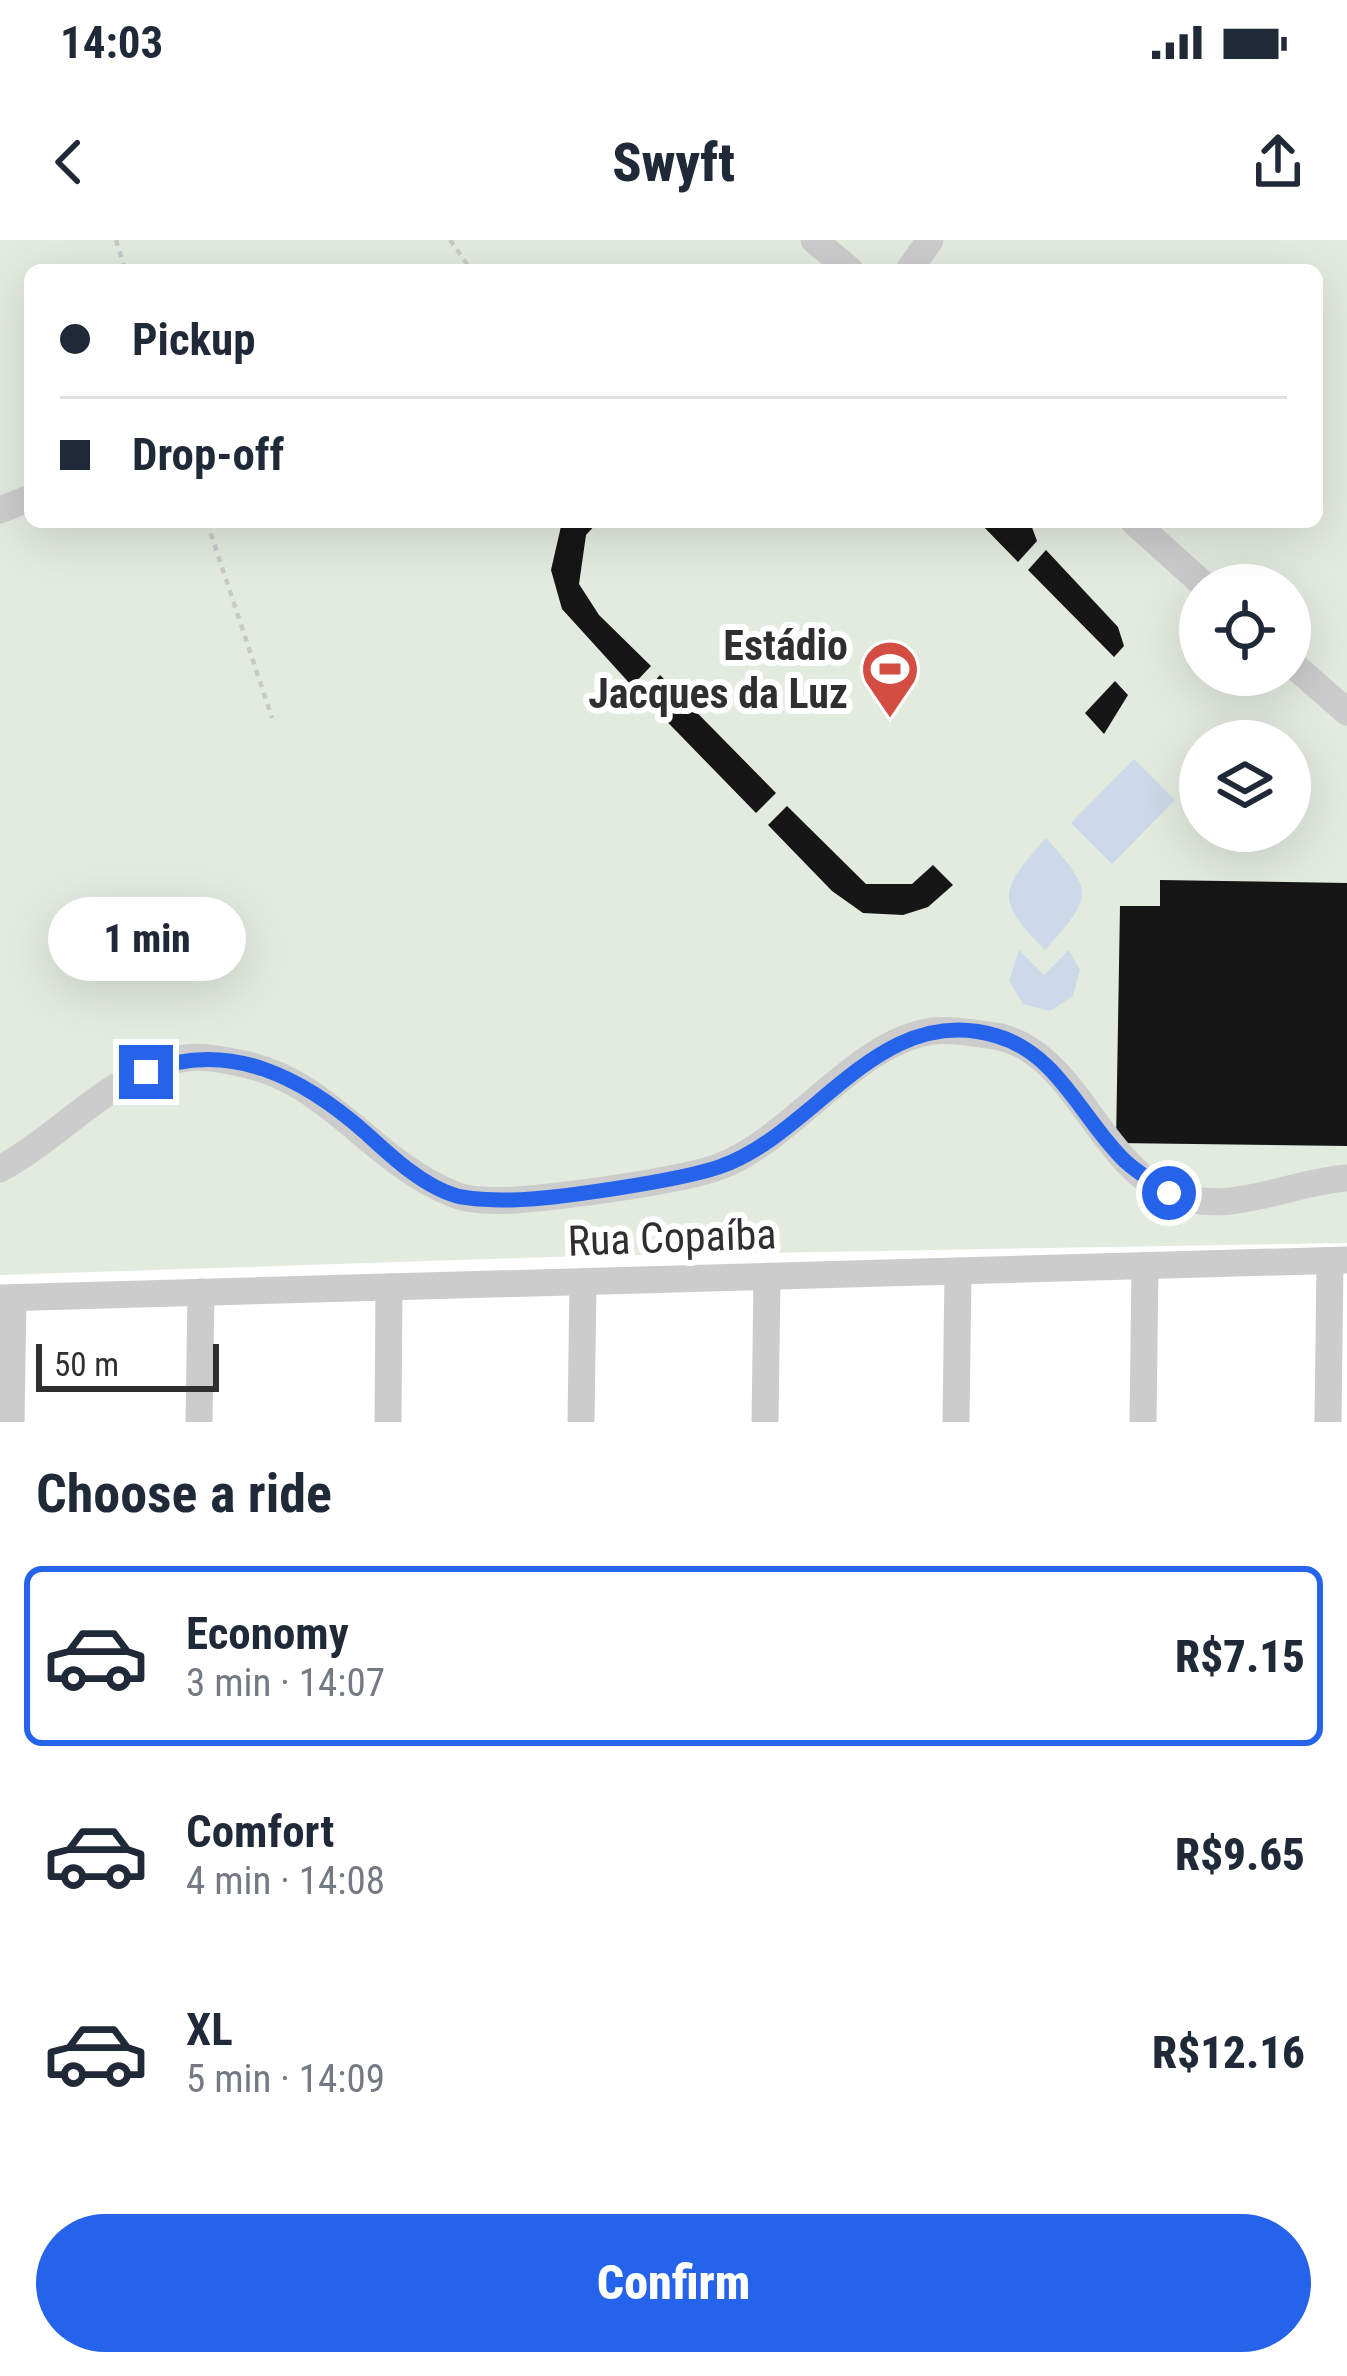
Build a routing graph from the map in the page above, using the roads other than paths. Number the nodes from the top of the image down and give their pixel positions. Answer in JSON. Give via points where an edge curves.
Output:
{"nodes":[{"id":1,"x":814,"y":240,"type":"edge"},
{"id":2,"x":843,"y":264,"type":"edge"},
{"id":3,"x":1140,"y":528,"type":"edge"},
{"id":4,"x":1180,"y":564,"type":"edge"},
{"id":5,"x":1311,"y":680,"type":"edge"},
{"id":6,"x":1347,"y":712,"type":"edge"},
{"id":7,"x":0,"y":1168,"type":"edge"},
{"id":8,"x":1347,"y":1178,"type":"edge"},
{"id":9,"x":1339,"y":1260,"type":"edge"},
{"id":10,"x":1145,"y":1266,"type":"junction"},
{"id":11,"x":958,"y":1271,"type":"junction"},
{"id":12,"x":767,"y":1277,"type":"junction"},
{"id":13,"x":583,"y":1282,"type":"junction"},
{"id":14,"x":389,"y":1287,"type":"junction"},
{"id":15,"x":201,"y":1292,"type":"junction"},
{"id":16,"x":6,"y":1298,"type":"edge"},
{"id":17,"x":11,"y":1422,"type":"edge"},
{"id":18,"x":199,"y":1422,"type":"edge"},
{"id":19,"x":388,"y":1422,"type":"edge"},
{"id":20,"x":581,"y":1422,"type":"edge"},
{"id":21,"x":765,"y":1422,"type":"edge"},
{"id":22,"x":956,"y":1422,"type":"edge"},
{"id":23,"x":1143,"y":1422,"type":"edge"},
{"id":24,"x":1328,"y":1422,"type":"edge"}],
"edges":[{"from":1,"to":2,"type":"street"},
{"from":3,"to":4,"type":"street"},
{"from":5,"to":6,"type":"street"},
{"from":7,"to":8,"type":"street","via":[[114,1086],[178,1059],[209,1057],[272,1069],[456,1196],[515,1200],[721,1166],[772,1137],[875,1055],[933,1031],[996,1035],[1044,1061],[1125,1162],[1169,1193],[1227,1203]]},
{"from":9,"to":10,"type":"street","name":"Rua Copaíba"},
{"from":9,"to":24,"type":"street"},
{"from":10,"to":11,"type":"street","name":"Rua Copaíba"},
{"from":10,"to":23,"type":"street"},
{"from":11,"to":12,"type":"street","name":"Rua Copaíba"},
{"from":11,"to":22,"type":"street"},
{"from":12,"to":13,"type":"street","name":"Rua Copaíba"},
{"from":12,"to":21,"type":"street"},
{"from":13,"to":14,"type":"street","name":"Rua Copaíba"},
{"from":13,"to":20,"type":"street"},
{"from":14,"to":15,"type":"street","name":"Rua Copaíba"},
{"from":14,"to":19,"type":"street"},
{"from":15,"to":16,"type":"street","name":"Rua Copaíba"},
{"from":15,"to":18,"type":"street"},
{"from":16,"to":17,"type":"street"}]}
